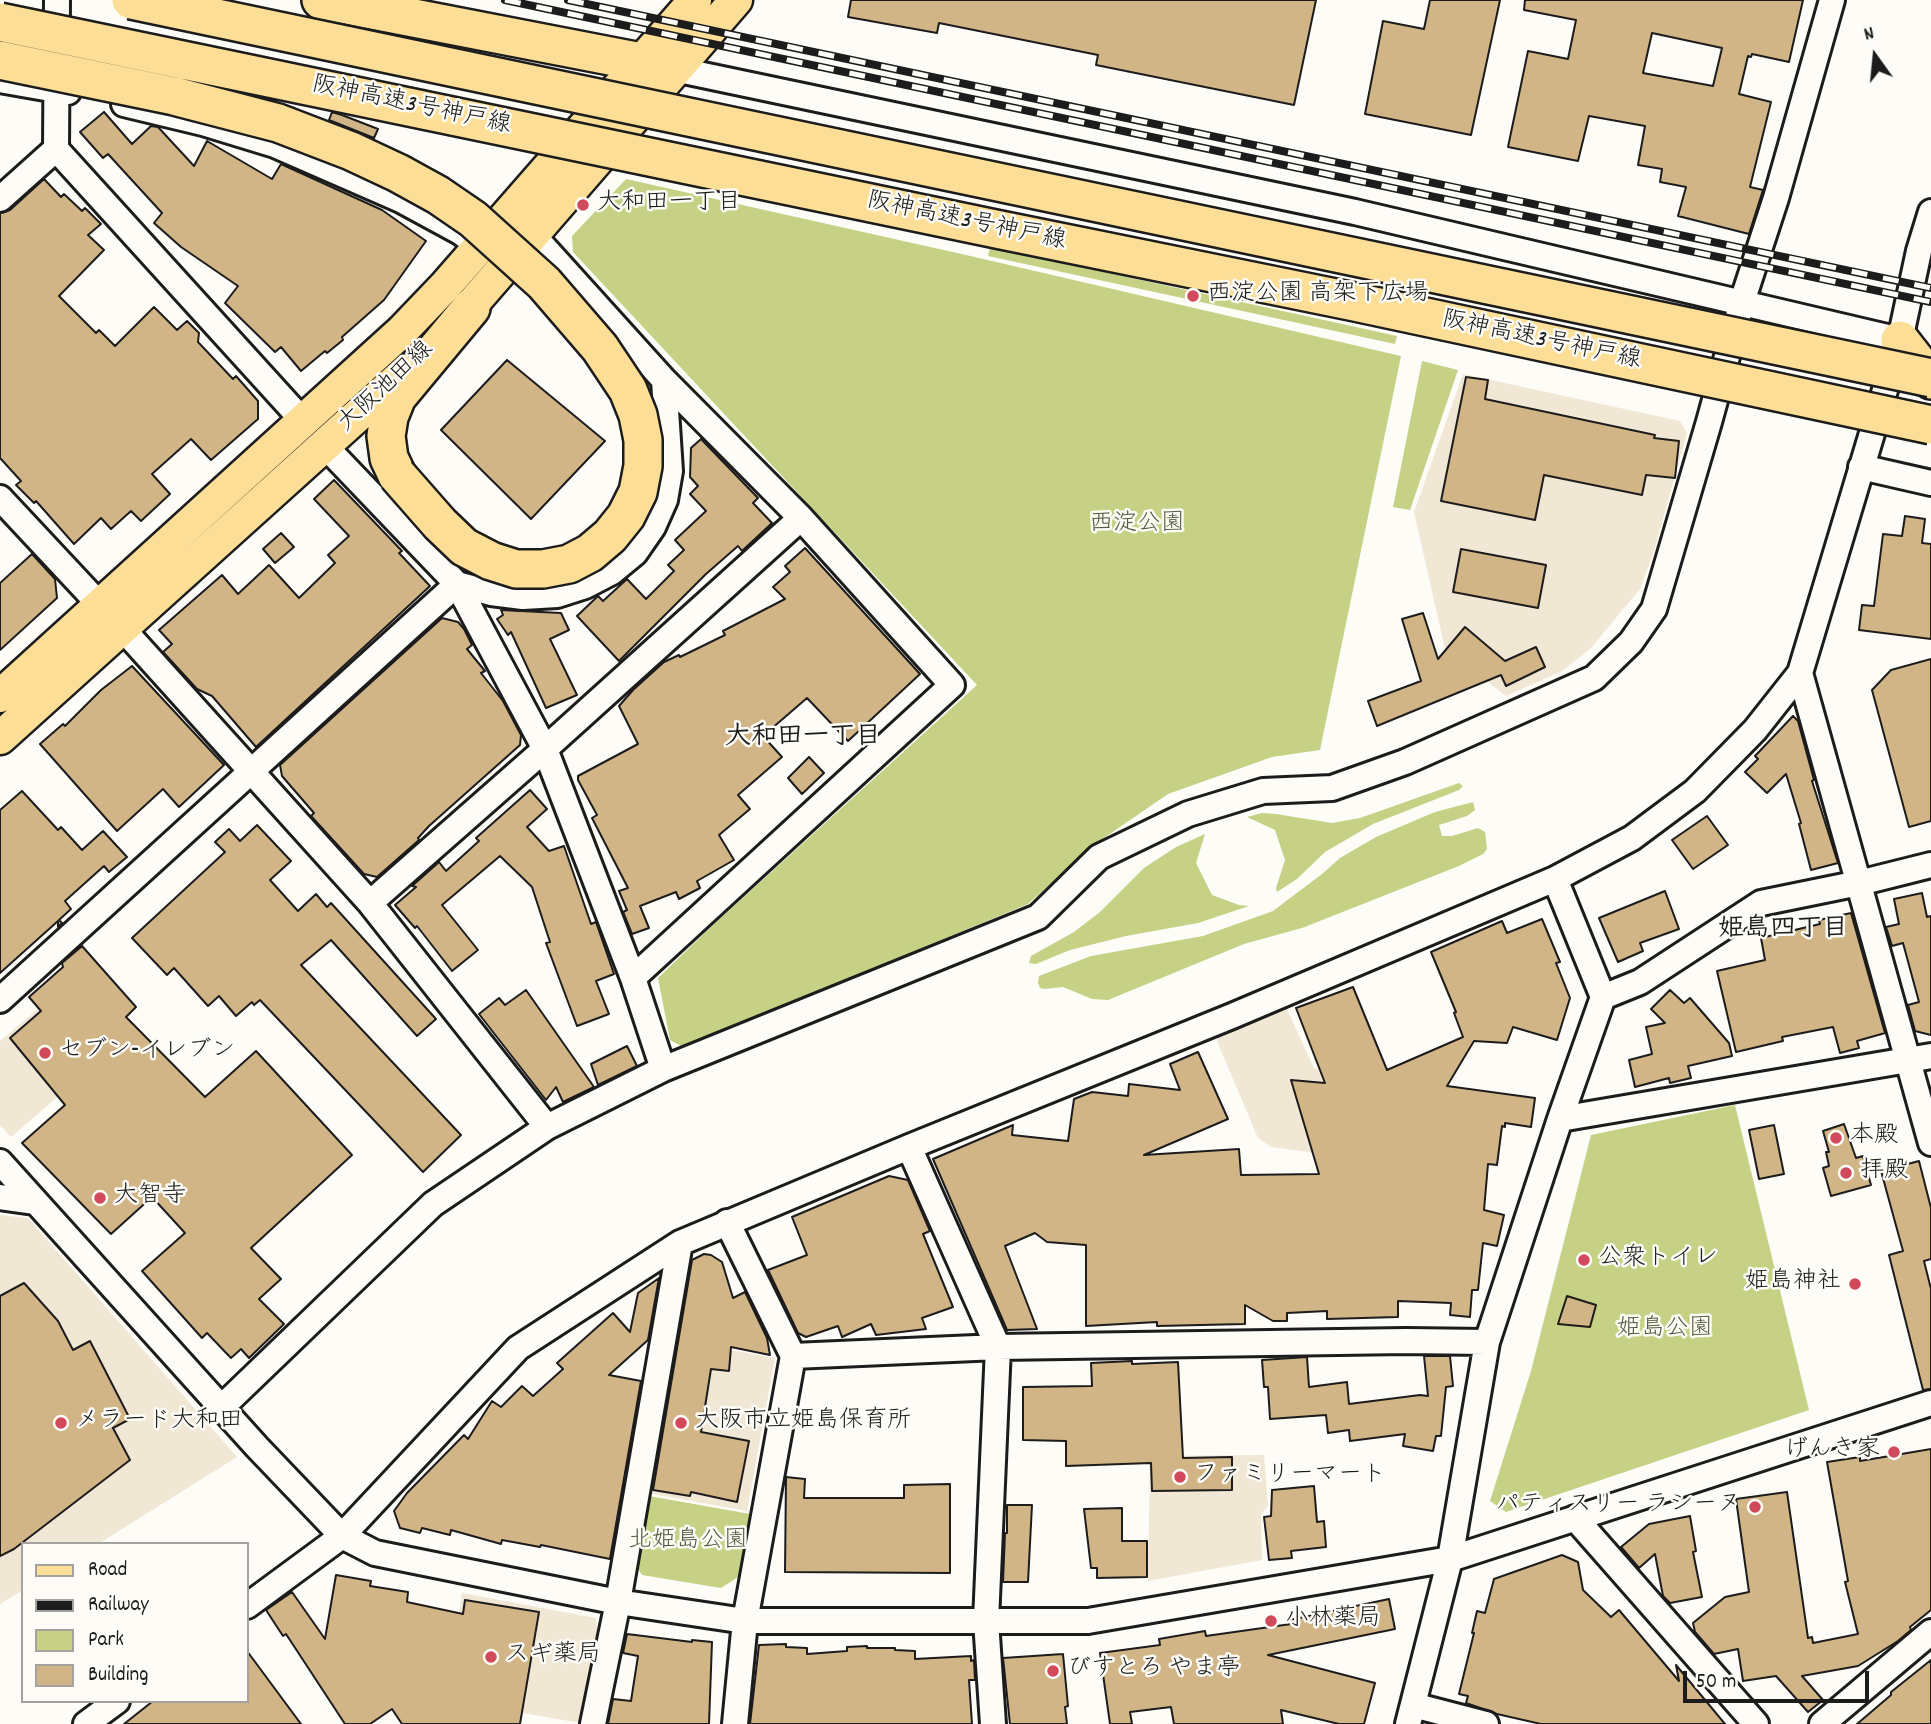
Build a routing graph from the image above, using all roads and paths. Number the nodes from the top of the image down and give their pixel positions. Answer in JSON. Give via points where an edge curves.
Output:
{"nodes":[{"id":1,"x":57,"y":0,"type":"edge"},
{"id":2,"x":131,"y":0,"type":"edge"},
{"id":3,"x":321,"y":0,"type":"edge"},
{"id":4,"x":695,"y":0,"type":"edge"},
{"id":5,"x":736,"y":0,"type":"edge"},
{"id":6,"x":1832,"y":0,"type":"edge"},
{"id":7,"x":0,"y":22,"type":"edge"},
{"id":8,"x":0,"y":60,"type":"edge"},
{"id":9,"x":640,"y":62,"type":"junction"},
{"id":10,"x":676,"y":69,"type":"junction"},
{"id":11,"x":0,"y":80,"type":"edge"},
{"id":12,"x":55,"y":90,"type":"junction"},
{"id":13,"x":56,"y":149,"type":"junction"},
{"id":14,"x":0,"y":199,"type":"edge"},
{"id":15,"x":1931,"y":212,"type":"edge"},
{"id":16,"x":533,"y":234,"type":"junction"},
{"id":17,"x":480,"y":247,"type":"junction"},
{"id":18,"x":1925,"y":253,"type":"edge"},
{"id":19,"x":1751,"y":304,"type":"junction"},
{"id":20,"x":471,"y":308,"type":"junction"},
{"id":21,"x":1904,"y":340,"type":"edge"},
{"id":22,"x":1931,"y":379,"type":"edge"},
{"id":23,"x":664,"y":380,"type":"junction"},
{"id":24,"x":304,"y":422,"type":"junction"},
{"id":25,"x":1931,"y":425,"type":"edge"},
{"id":26,"x":325,"y":446,"type":"junction"},
{"id":27,"x":1861,"y":467,"type":"junction"},
{"id":28,"x":1931,"y":483,"type":"edge"},
{"id":29,"x":0,"y":498,"type":"edge"},
{"id":30,"x":801,"y":518,"type":"junction"},
{"id":31,"x":457,"y":584,"type":"junction"},
{"id":32,"x":100,"y":605,"type":"junction"},
{"id":33,"x":122,"y":628,"type":"junction"},
{"id":34,"x":1800,"y":673,"type":"junction"},
{"id":35,"x":0,"y":696,"type":"edge"},
{"id":36,"x":0,"y":738,"type":"edge"},
{"id":37,"x":545,"y":749,"type":"junction"},
{"id":38,"x":251,"y":772,"type":"junction"},
{"id":39,"x":1931,"y":864,"type":"edge"},
{"id":40,"x":1555,"y":879,"type":"junction"},
{"id":41,"x":1859,"y":883,"type":"junction"},
{"id":42,"x":370,"y":903,"type":"junction"},
{"id":43,"x":633,"y":978,"type":"junction"},
{"id":44,"x":1603,"y":997,"type":"junction"},
{"id":45,"x":0,"y":1000,"type":"edge"},
{"id":46,"x":1920,"y":1058,"type":"edge"},
{"id":47,"x":663,"y":1069,"type":"junction"},
{"id":48,"x":1560,"y":1119,"type":"junction"},
{"id":49,"x":547,"y":1127,"type":"junction"},
{"id":50,"x":1931,"y":1143,"type":"edge"},
{"id":51,"x":909,"y":1147,"type":"junction"},
{"id":52,"x":0,"y":1162,"type":"edge"},
{"id":53,"x":0,"y":1197,"type":"edge"},
{"id":54,"x":34,"y":1202,"type":"junction"},
{"id":55,"x":727,"y":1222,"type":"junction"},
{"id":56,"x":680,"y":1243,"type":"junction"},
{"id":57,"x":1487,"y":1342,"type":"junction"},
{"id":58,"x":998,"y":1347,"type":"junction"},
{"id":59,"x":793,"y":1356,"type":"junction"},
{"id":60,"x":1931,"y":1403,"type":"edge"},
{"id":61,"x":222,"y":1407,"type":"junction"},
{"id":62,"x":1575,"y":1518,"type":"junction"},
{"id":63,"x":342,"y":1536,"type":"junction"},
{"id":64,"x":1450,"y":1559,"type":"junction"},
{"id":65,"x":618,"y":1602,"type":"junction"},
{"id":66,"x":248,"y":1605,"type":"edge"},
{"id":67,"x":745,"y":1621,"type":"junction"},
{"id":68,"x":986,"y":1621,"type":"junction"},
{"id":69,"x":1931,"y":1632,"type":"edge"},
{"id":70,"x":114,"y":1703,"type":"edge"},
{"id":71,"x":1411,"y":1715,"type":"edge"},
{"id":72,"x":86,"y":1724,"type":"edge"},
{"id":73,"x":593,"y":1724,"type":"edge"},
{"id":74,"x":735,"y":1724,"type":"edge"},
{"id":75,"x":993,"y":1724,"type":"edge"},
{"id":76,"x":1486,"y":1724,"type":"edge"},
{"id":77,"x":1756,"y":1724,"type":"edge"},
{"id":78,"x":1822,"y":1724,"type":"edge"}],
"edges":[{"from":1,"to":12,"type":"street"},
{"from":2,"to":22,"type":"highway","name":"阪神高速3号神戸線","bridge":true},
{"from":3,"to":9,"type":"highway"},
{"from":4,"to":9,"type":"main road","name":"大阪池田線"},
{"from":5,"to":10,"type":"main road","name":"大阪池田線"},
{"from":6,"to":19,"type":"street"},
{"from":7,"to":25,"type":"highway","name":"阪神高速3号神戸線","bridge":true},
{"from":8,"to":20,"type":"highway","bridge":true,"via":[[278,123],[351,151],[418,184],[473,219],[544,283],[615,368],[638,415],[643,440],[638,492],[610,536],[569,564],[516,569],[464,547],[397,475],[389,458],[386,436],[397,397]]},
{"from":9,"to":10,"type":"street"},
{"from":9,"to":17,"type":"main road","name":"大阪池田線"},
{"from":10,"to":16,"type":"main road","name":"大阪池田線"},
{"from":10,"to":19,"type":"street","via":[[1355,212]]},
{"from":11,"to":12,"type":"street"},
{"from":12,"to":13,"type":"street"},
{"from":12,"to":17,"type":"street","via":[[203,122],[275,145],[401,200]]},
{"from":13,"to":14,"type":"street"},
{"from":13,"to":24,"type":"street"},
{"from":15,"to":18,"type":"street"},
{"from":16,"to":20,"type":"main road","name":"大阪池田線"},
{"from":16,"to":23,"type":"street"},
{"from":17,"to":24,"type":"main road","name":"大阪池田線","via":[[402,331]]},
{"from":18,"to":21,"type":"street"},
{"from":19,"to":21,"type":"street"},
{"from":19,"to":47,"type":"street","via":[[1709,422],[1654,609],[1631,642],[1594,678],[1405,762],[1332,788],[1263,791],[1188,814],[1099,857],[1038,917]]},
{"from":20,"to":26,"type":"main road","name":"大阪池田線"},
{"from":21,"to":22,"type":"highway"},
{"from":21,"to":27,"type":"street"},
{"from":23,"to":30,"type":"street"},
{"from":23,"to":31,"type":"street","via":[[670,471],[653,527],[635,552],[612,572],[556,594],[523,597]]},
{"from":24,"to":32,"type":"main road","name":"大阪池田線"},
{"from":26,"to":31,"type":"street"},
{"from":26,"to":33,"type":"main road","name":"大阪池田線"},
{"from":27,"to":28,"type":"street"},
{"from":27,"to":34,"type":"street"},
{"from":29,"to":32,"type":"street"},
{"from":30,"to":37,"type":"street"},
{"from":30,"to":43,"type":"street","via":[[952,685]]},
{"from":31,"to":37,"type":"street"},
{"from":31,"to":38,"type":"street"},
{"from":32,"to":35,"type":"main road","name":"大阪池田線"},
{"from":33,"to":36,"type":"main road","name":"大阪池田線"},
{"from":33,"to":38,"type":"street"},
{"from":34,"to":40,"type":"street","via":[[1755,730],[1695,791],[1632,838]]},
{"from":34,"to":41,"type":"street"},
{"from":37,"to":42,"type":"street"},
{"from":37,"to":43,"type":"street"},
{"from":38,"to":42,"type":"street"},
{"from":38,"to":45,"type":"street"},
{"from":39,"to":41,"type":"street"},
{"from":40,"to":44,"type":"street"},
{"from":40,"to":51,"type":"street"},
{"from":41,"to":44,"type":"street","via":[[1760,903],[1640,982]]},
{"from":41,"to":46,"type":"street"},
{"from":42,"to":49,"type":"street"},
{"from":43,"to":47,"type":"street"},
{"from":44,"to":48,"type":"street"},
{"from":46,"to":48,"type":"street"},
{"from":46,"to":50,"type":"street"},
{"from":47,"to":49,"type":"street"},
{"from":48,"to":57,"type":"street"},
{"from":49,"to":61,"type":"street","via":[[433,1204]]},
{"from":51,"to":55,"type":"street"},
{"from":51,"to":58,"type":"street"},
{"from":52,"to":54,"type":"street"},
{"from":53,"to":54,"type":"street"},
{"from":54,"to":61,"type":"street"},
{"from":55,"to":56,"type":"street"},
{"from":55,"to":59,"type":"street"},
{"from":56,"to":63,"type":"street","via":[[518,1348]]},
{"from":56,"to":65,"type":"street"},
{"from":57,"to":58,"type":"street"},
{"from":57,"to":64,"type":"street"},
{"from":58,"to":59,"type":"street"},
{"from":58,"to":68,"type":"street"},
{"from":59,"to":67,"type":"street"},
{"from":60,"to":62,"type":"street"},
{"from":61,"to":63,"type":"street"},
{"from":62,"to":64,"type":"street"},
{"from":62,"to":77,"type":"street"},
{"from":63,"to":65,"type":"street","via":[[375,1553]]},
{"from":63,"to":66,"type":"street"},
{"from":64,"to":68,"type":"street","via":[[1088,1621]]},
{"from":64,"to":71,"type":"street"},
{"from":65,"to":67,"type":"street"},
{"from":65,"to":73,"type":"street"},
{"from":67,"to":68,"type":"street"},
{"from":67,"to":74,"type":"street"},
{"from":68,"to":75,"type":"street"},
{"from":69,"to":78,"type":"street"},
{"from":70,"to":72,"type":"street"},
{"from":71,"to":76,"type":"street"}]}
